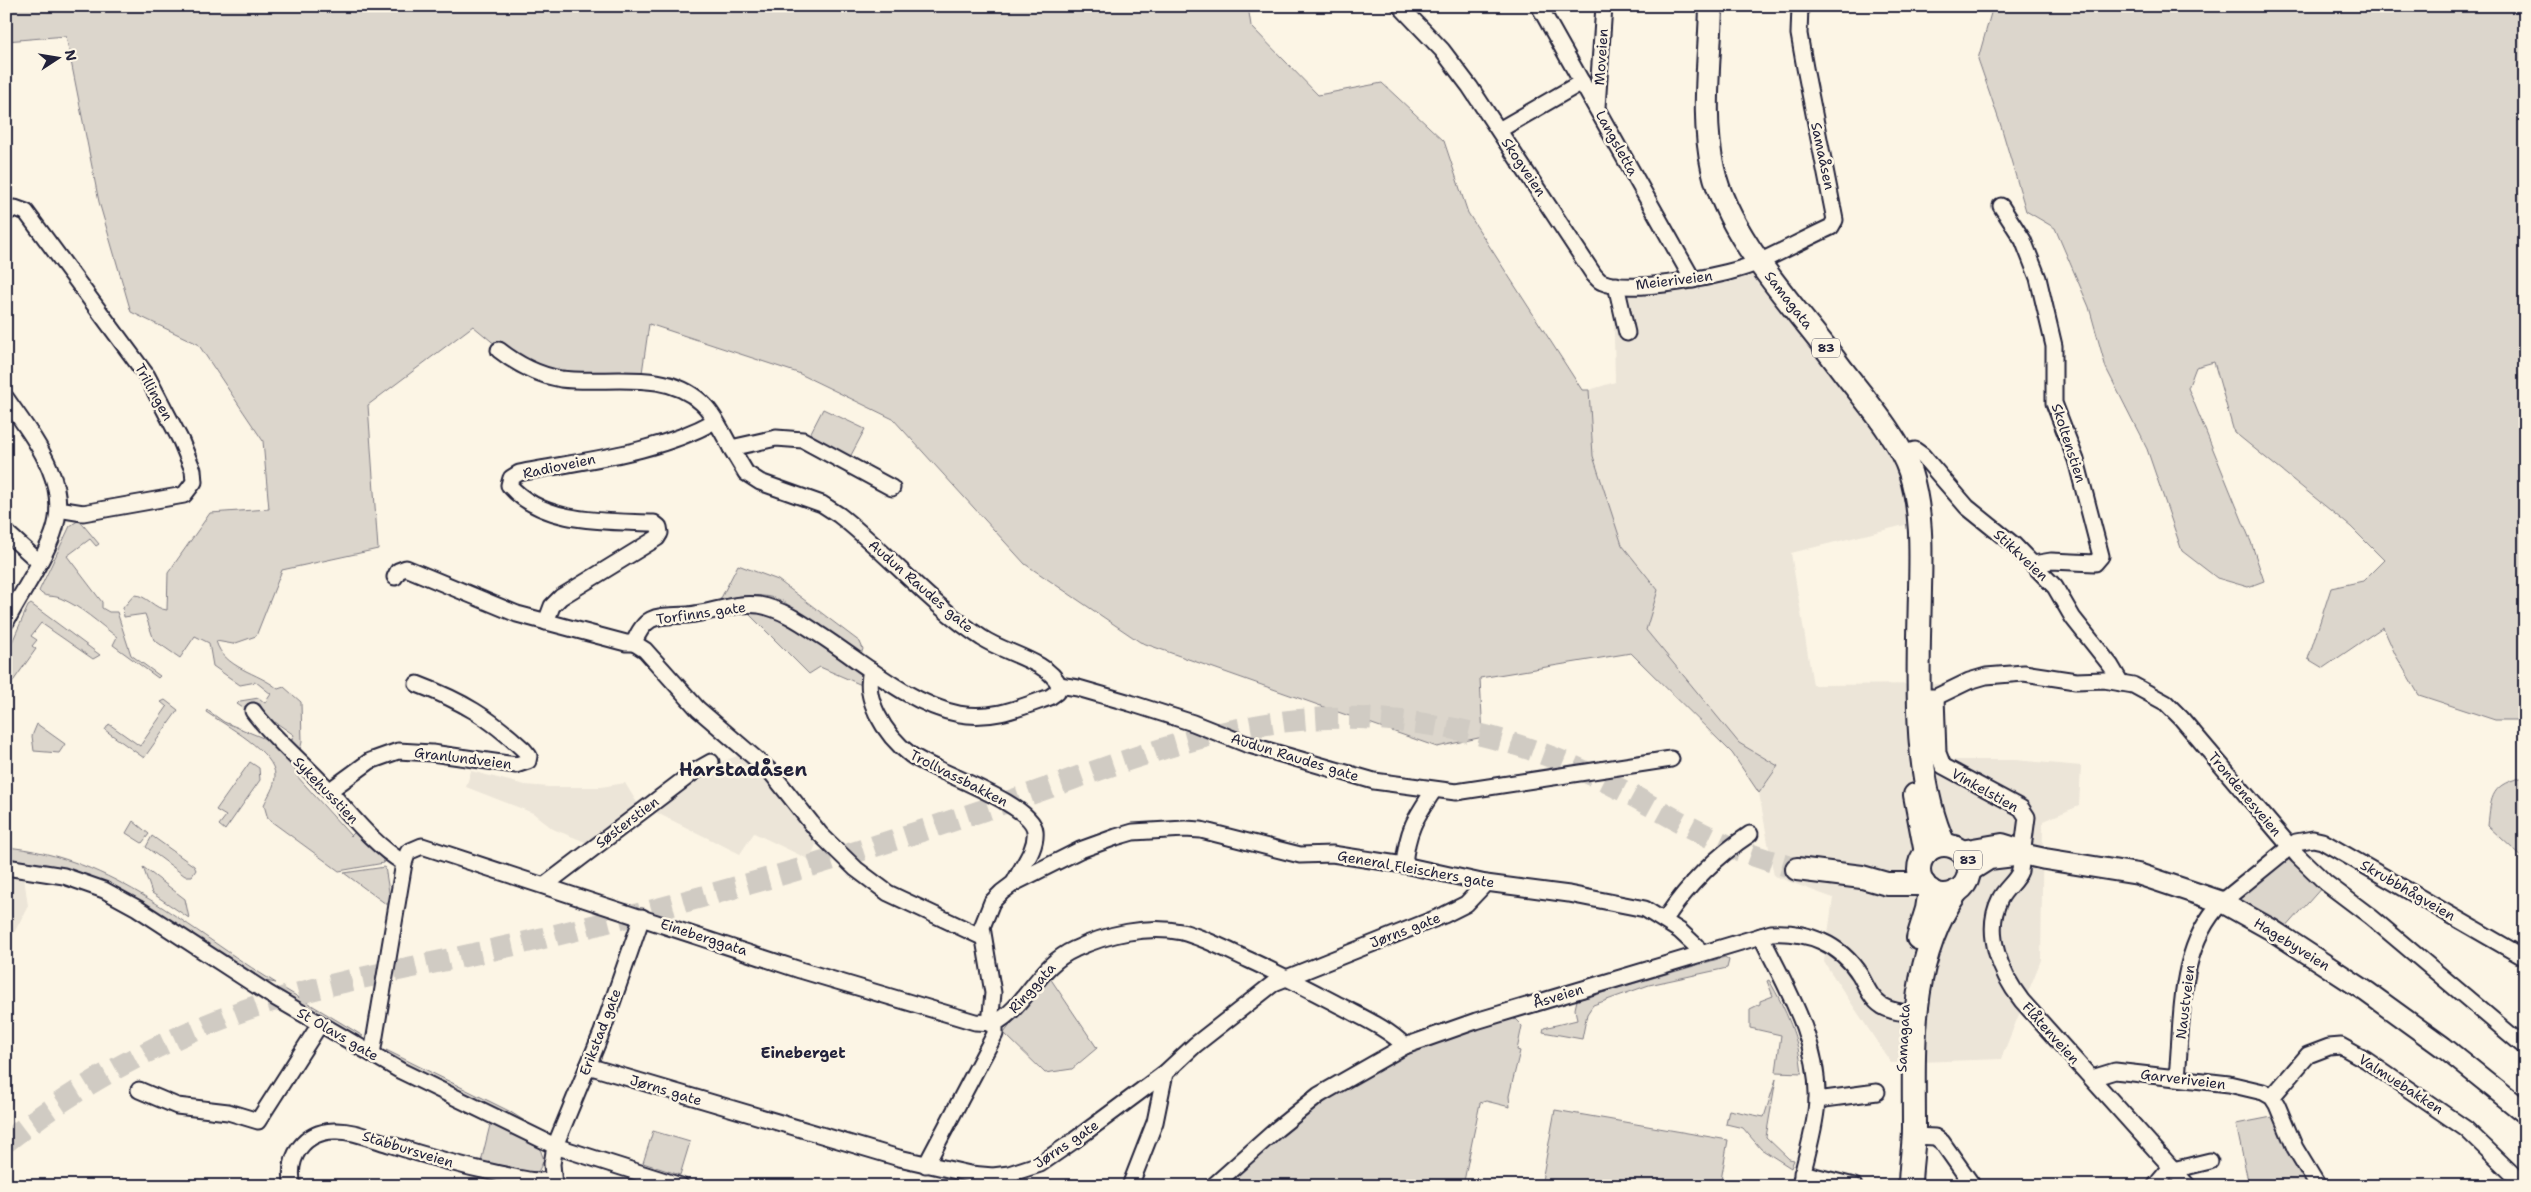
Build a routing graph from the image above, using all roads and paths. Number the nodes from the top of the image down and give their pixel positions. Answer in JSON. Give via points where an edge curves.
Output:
{"nodes":[{"id":1,"x":1400,"y":6,"type":"edge"},
{"id":2,"x":1539,"y":6,"type":"edge"},
{"id":3,"x":1604,"y":6,"type":"edge"},
{"id":4,"x":1710,"y":6,"type":"edge"},
{"id":5,"x":1800,"y":6,"type":"edge"},
{"id":6,"x":1582,"y":82,"type":"junction"},
{"id":7,"x":1597,"y":107,"type":"junction"},
{"id":8,"x":1499,"y":130,"type":"junction"},
{"id":9,"x":2001,"y":206,"type":"dead end"},
{"id":10,"x":6,"y":213,"type":"edge"},
{"id":11,"x":1760,"y":262,"type":"junction"},
{"id":12,"x":1693,"y":280,"type":"junction"},
{"id":13,"x":1616,"y":285,"type":"junction"},
{"id":14,"x":1628,"y":334,"type":"dead end"},
{"id":15,"x":499,"y":350,"type":"dead end"},
{"id":16,"x":6,"y":398,"type":"edge"},
{"id":17,"x":715,"y":422,"type":"junction"},
{"id":18,"x":731,"y":448,"type":"junction"},
{"id":19,"x":1902,"y":454,"type":"junction"},
{"id":20,"x":892,"y":488,"type":"dead end"},
{"id":21,"x":58,"y":509,"type":"junction"},
{"id":22,"x":6,"y":532,"type":"edge"},
{"id":23,"x":39,"y":562,"type":"junction"},
{"id":24,"x":2033,"y":564,"type":"junction"},
{"id":25,"x":395,"y":577,"type":"dead end"},
{"id":26,"x":6,"y":622,"type":"edge"},
{"id":27,"x":546,"y":622,"type":"junction"},
{"id":28,"x":634,"y":643,"type":"junction"},
{"id":29,"x":871,"y":670,"type":"junction"},
{"id":30,"x":2121,"y":682,"type":"junction"},
{"id":31,"x":417,"y":684,"type":"dead end"},
{"id":32,"x":1059,"y":685,"type":"junction"},
{"id":33,"x":1927,"y":697,"type":"junction"},
{"id":34,"x":253,"y":711,"type":"dead end"},
{"id":35,"x":1671,"y":759,"type":"dead end"},
{"id":36,"x":710,"y":762,"type":"dead end"},
{"id":37,"x":1434,"y":790,"type":"junction"},
{"id":38,"x":329,"y":791,"type":"junction"},
{"id":39,"x":1750,"y":834,"type":"dead end"},
{"id":40,"x":2290,"y":847,"type":"junction"},
{"id":41,"x":2022,"y":854,"type":"junction"},
{"id":42,"x":404,"y":863,"type":"junction"},
{"id":43,"x":1404,"y":865,"type":"junction"},
{"id":44,"x":1939,"y":865,"type":"junction"},
{"id":45,"x":6,"y":867,"type":"edge"},
{"id":46,"x":1797,"y":869,"type":"tunnel mouth"},
{"id":47,"x":1014,"y":883,"type":"junction"},
{"id":48,"x":1486,"y":883,"type":"junction"},
{"id":49,"x":544,"y":885,"type":"junction"},
{"id":50,"x":2222,"y":902,"type":"junction"},
{"id":51,"x":642,"y":917,"type":"junction"},
{"id":52,"x":1665,"y":920,"type":"junction"},
{"id":53,"x":1760,"y":936,"type":"junction"},
{"id":54,"x":982,"y":937,"type":"junction"},
{"id":55,"x":1700,"y":954,"type":"junction"},
{"id":56,"x":2525,"y":958,"type":"edge"},
{"id":57,"x":1285,"y":977,"type":"junction"},
{"id":58,"x":1909,"y":1013,"type":"junction"},
{"id":59,"x":320,"y":1024,"type":"junction"},
{"id":60,"x":992,"y":1024,"type":"junction"},
{"id":61,"x":1405,"y":1046,"type":"junction"},
{"id":62,"x":2525,"y":1047,"type":"edge"},
{"id":63,"x":372,"y":1054,"type":"junction"},
{"id":64,"x":588,"y":1066,"type":"junction"},
{"id":65,"x":1165,"y":1074,"type":"junction"},
{"id":66,"x":2177,"y":1077,"type":"junction"},
{"id":67,"x":2092,"y":1078,"type":"junction"},
{"id":68,"x":139,"y":1090,"type":"dead end"},
{"id":69,"x":1877,"y":1092,"type":"dead end"},
{"id":70,"x":2272,"y":1097,"type":"junction"},
{"id":71,"x":1817,"y":1100,"type":"junction"},
{"id":72,"x":2525,"y":1113,"type":"edge"},
{"id":73,"x":1914,"y":1136,"type":"junction"},
{"id":74,"x":555,"y":1146,"type":"junction"},
{"id":75,"x":2210,"y":1161,"type":"dead end"},
{"id":76,"x":1910,"y":1162,"type":"junction"},
{"id":77,"x":926,"y":1164,"type":"junction"},
{"id":78,"x":2172,"y":1169,"type":"junction"},
{"id":79,"x":1801,"y":1180,"type":"edge"},
{"id":80,"x":292,"y":1182,"type":"edge"},
{"id":81,"x":553,"y":1183,"type":"edge"},
{"id":82,"x":681,"y":1186,"type":"edge"},
{"id":83,"x":1130,"y":1186,"type":"edge"},
{"id":84,"x":1213,"y":1186,"type":"edge"},
{"id":85,"x":1854,"y":1186,"type":"edge"},
{"id":86,"x":1910,"y":1186,"type":"edge"},
{"id":87,"x":1973,"y":1186,"type":"edge"},
{"id":88,"x":2155,"y":1186,"type":"edge"},
{"id":89,"x":2188,"y":1186,"type":"edge"},
{"id":90,"x":2318,"y":1186,"type":"edge"},
{"id":91,"x":2524,"y":1186,"type":"edge"}],
"edges":[{"from":1,"to":8,"type":"street","name":"Skogveien","via":[[1442,50]]},
{"from":2,"to":6,"type":"street","name":"Langsletta"},
{"from":3,"to":7,"type":"street","name":"Moveien"},
{"from":4,"to":11,"type":"highway","name":"Samagata","number":"83","via":[[1708,117],[1712,169],[1731,219]]},
{"from":5,"to":11,"type":"street","name":"Samaåsen","via":[[1799,34],[1835,220],[1831,227]]},
{"from":6,"to":7,"type":"street","name":"Langsletta"},
{"from":6,"to":8,"type":"street"},
{"from":7,"to":12,"type":"street","name":"Langsletta"},
{"from":8,"to":13,"type":"street","name":"Skogveien","via":[[1594,275],[1600,282]]},
{"from":9,"to":24,"type":"street","name":"Skoltenstien","via":[[2023,240],[2038,278],[2054,346],[2054,403],[2076,460],[2101,556],[2095,563],[2051,561]]},
{"from":10,"to":21,"type":"street","name":"Trillingen","via":[[15,208],[26,212],[131,352],[160,400],[193,470],[194,482],[184,495],[83,512]]},
{"from":11,"to":12,"type":"street","name":"Meieriveien"},
{"from":11,"to":19,"type":"highway","name":"Samagata","number":"83","via":[[1864,398]]},
{"from":12,"to":13,"type":"street","name":"Meieriveien"},
{"from":13,"to":14,"type":"street"},
{"from":15,"to":17,"type":"street","via":[[533,371],[562,379],[676,386],[703,404]]},
{"from":16,"to":21,"type":"street","via":[[50,467]]},
{"from":17,"to":18,"type":"street"},
{"from":17,"to":27,"type":"street","name":"Radioveien","via":[[649,447],[519,473],[511,478],[509,485],[515,492],[555,514],[659,527],[657,538],[560,597],[552,606]]},
{"from":18,"to":20,"type":"street","via":[[776,438],[803,440]]},
{"from":18,"to":32,"type":"street","name":"Audun Raudes gate","via":[[746,473],[760,482],[822,504],[839,515],[945,611],[984,640],[1048,670]]},
{"from":19,"to":24,"type":"street","name":"Stikkveien","via":[[1915,450],[1922,454],[1967,507]]},
{"from":19,"to":33,"type":"highway","name":"Samagata","number":"83","via":[[1910,472],[1918,511]]},
{"from":21,"to":23,"type":"street","via":[[54,532]]},
{"from":22,"to":23,"type":"street"},
{"from":23,"to":26,"type":"street"},
{"from":24,"to":30,"type":"street","name":"Stikkveien","via":[[2055,587],[2073,618]]},
{"from":25,"to":27,"type":"street","via":[[398,571],[406,568],[518,614]]},
{"from":27,"to":28,"type":"street"},
{"from":28,"to":29,"type":"street","name":"Torfinns gate","via":[[645,623],[659,616],[758,605],[778,610],[797,620]]},
{"from":28,"to":54,"type":"street","via":[[645,650],[698,709],[770,771],[820,834],[856,870],[888,893]]},
{"from":29,"to":32,"type":"street","name":"Torfinns gate","via":[[928,703],[972,716],[1015,710],[1050,696],[1057,692]]},
{"from":29,"to":47,"type":"street","name":"Trollvassbakken","via":[[868,682],[872,705],[901,748],[918,760],[1011,804],[1033,822],[1034,846]]},
{"from":30,"to":33,"type":"street","name":"Trondenesveien","via":[[2076,681],[2010,672],[1969,681]]},
{"from":30,"to":40,"type":"street","name":"Trondenesveien","via":[[2150,692],[2166,703]]},
{"from":31,"to":38,"type":"street","name":"Granlundveien","via":[[484,716],[524,750],[529,756],[528,761],[516,765],[398,751],[370,761]]},
{"from":32,"to":37,"type":"street","name":"Audun Raudes gate","via":[[1130,702],[1246,744],[1374,781]]},
{"from":33,"to":41,"type":"street","name":"Vinkelstien","via":[[1939,760],[1943,766],[2026,813]]},
{"from":33,"to":44,"type":"highway","name":"Samagata","number":"83","via":[[1922,756],[1937,829]]},
{"from":34,"to":38,"type":"street","name":"Sykehusstien","via":[[265,728]]},
{"from":35,"to":37,"type":"street","name":"Audun Raudes gate","via":[[1456,792]]},
{"from":36,"to":49,"type":"street","name":"Søsterstien"},
{"from":37,"to":43,"type":"street","via":[[1416,817],[1406,841]]},
{"from":38,"to":42,"type":"street","name":"Sykehusstien","via":[[386,852]]},
{"from":39,"to":52,"type":"street","via":[[1718,857],[1695,880]]},
{"from":40,"to":50,"type":"street","name":"Naustveien"},
{"from":40,"to":56,"type":"street","name":"Skrubbhågveien","via":[[2304,840],[2322,841]]},
{"from":40,"to":62,"type":"street","name":"Trondenesveien","via":[[2326,883]]},
{"from":41,"to":44,"type":"main road","name":"Hagebyveien"},
{"from":41,"to":50,"type":"main road","name":"Hagebyveien","via":[[2138,874]]},
{"from":41,"to":67,"type":"street","name":"Flåtenveien","via":[[2018,877],[1997,907],[1994,925],[1997,951],[2010,985]]},
{"from":42,"to":49,"type":"street","name":"Eineberggata","via":[[408,852],[414,848],[430,847]]},
{"from":42,"to":63,"type":"street"},
{"from":43,"to":47,"type":"street","name":"General Fleischers gate","via":[[1332,854],[1300,855],[1218,834],[1184,829],[1133,832],[1116,837],[1080,850]]},
{"from":43,"to":48,"type":"street","name":"General Fleischers gate"},
{"from":44,"to":46,"type":"highway","via":[[1887,884],[1862,877]]},
{"from":44,"to":58,"type":"highway","name":"Samagata","via":[[1914,948]]},
{"from":44,"to":58,"type":"highway","name":"Samagata","via":[[1941,895],[1958,891],[1934,931]]},
{"from":45,"to":59,"type":"street","name":"St Olavs gate","via":[[64,876],[116,896]]},
{"from":47,"to":54,"type":"street","name":"General Fleischers gate","via":[[992,902],[982,927]]},
{"from":48,"to":52,"type":"street","name":"General Fleischers gate","via":[[1613,902],[1645,909]]},
{"from":48,"to":57,"type":"street","name":"Jørns gate","via":[[1466,904],[1444,915]]},
{"from":49,"to":51,"type":"street","name":"Eineberggata"},
{"from":50,"to":66,"type":"street","name":"Naustveien","via":[[2203,925],[2192,950],[2186,974]]},
{"from":50,"to":72,"type":"main road","name":"Hagebyveien","via":[[2272,930],[2367,992],[2443,1047]]},
{"from":51,"to":60,"type":"street","name":"Eineberggata","via":[[800,970],[981,1024]]},
{"from":51,"to":64,"type":"street","name":"Erikstad gate"},
{"from":52,"to":55,"type":"street","name":"General Fleischers gate","via":[[1696,946]]},
{"from":53,"to":55,"type":"street","name":"Åsveien"},
{"from":53,"to":58,"type":"street","name":"Åsveien","via":[[1792,933],[1827,943],[1853,966],[1875,1001],[1887,1009]]},
{"from":53,"to":71,"type":"street","via":[[1805,1029],[1814,1063]]},
{"from":54,"to":60,"type":"street","name":"General Fleischers gate","via":[[993,993]]},
{"from":55,"to":61,"type":"street","name":"Åsveien","via":[[1476,1021]]},
{"from":57,"to":60,"type":"street","name":"Ringgata","via":[[1182,932],[1133,931],[1092,941],[1058,959],[1010,1012]]},
{"from":57,"to":61,"type":"street","name":"Ringgata","via":[[1382,1027]]},
{"from":57,"to":65,"type":"street","name":"Jørns gate","via":[[1200,1041]]},
{"from":58,"to":73,"type":"highway","name":"Samagata"},
{"from":58,"to":76,"type":"highway","name":"Samagata","via":[[1901,1104]]},
{"from":59,"to":63,"type":"street","name":"St Olavs gate"},
{"from":59,"to":68,"type":"street","via":[[258,1121],[228,1112],[177,1106]]},
{"from":60,"to":77,"type":"street","name":"Ringgata","via":[[995,1034]]},
{"from":61,"to":84,"type":"street","name":"Åsveien","via":[[1319,1095]]},
{"from":63,"to":74,"type":"street","name":"St Olavs gate"},
{"from":64,"to":74,"type":"street","name":"Erikstad gate"},
{"from":64,"to":77,"type":"street","name":"Jørns gate"},
{"from":65,"to":77,"type":"street","name":"Jørns gate","via":[[1072,1142],[1026,1170],[992,1176]]},
{"from":65,"to":83,"type":"street","via":[[1155,1122]]},
{"from":66,"to":67,"type":"street","name":"Garveriveien","via":[[2114,1071]]},
{"from":66,"to":70,"type":"street","name":"Garveriveien","via":[[2229,1084]]},
{"from":67,"to":78,"type":"street","name":"Flåtenveien"},
{"from":69,"to":71,"type":"street"},
{"from":70,"to":90,"type":"street","via":[[2295,1148]]},
{"from":70,"to":91,"type":"street","name":"Valmuebakken","via":[[2308,1055],[2341,1046],[2466,1129]]},
{"from":71,"to":79,"type":"street"},
{"from":73,"to":76,"type":"highway","name":"Samagata"},
{"from":73,"to":87,"type":"street","via":[[1934,1137],[1942,1142]]},
{"from":74,"to":81,"type":"street","name":"Erikstad gate"},
{"from":74,"to":82,"type":"street","name":"St Olavs gate"},
{"from":75,"to":78,"type":"street"},
{"from":76,"to":86,"type":"highway"},
{"from":78,"to":88,"type":"street"},
{"from":78,"to":89,"type":"street","name":"Flåtenveien"},
{"from":79,"to":85,"type":"street"},
{"from":80,"to":81,"type":"street","name":"Stabbursveien","via":[[292,1161],[297,1150],[317,1133],[334,1130],[353,1132],[454,1164],[533,1182]]}]}
